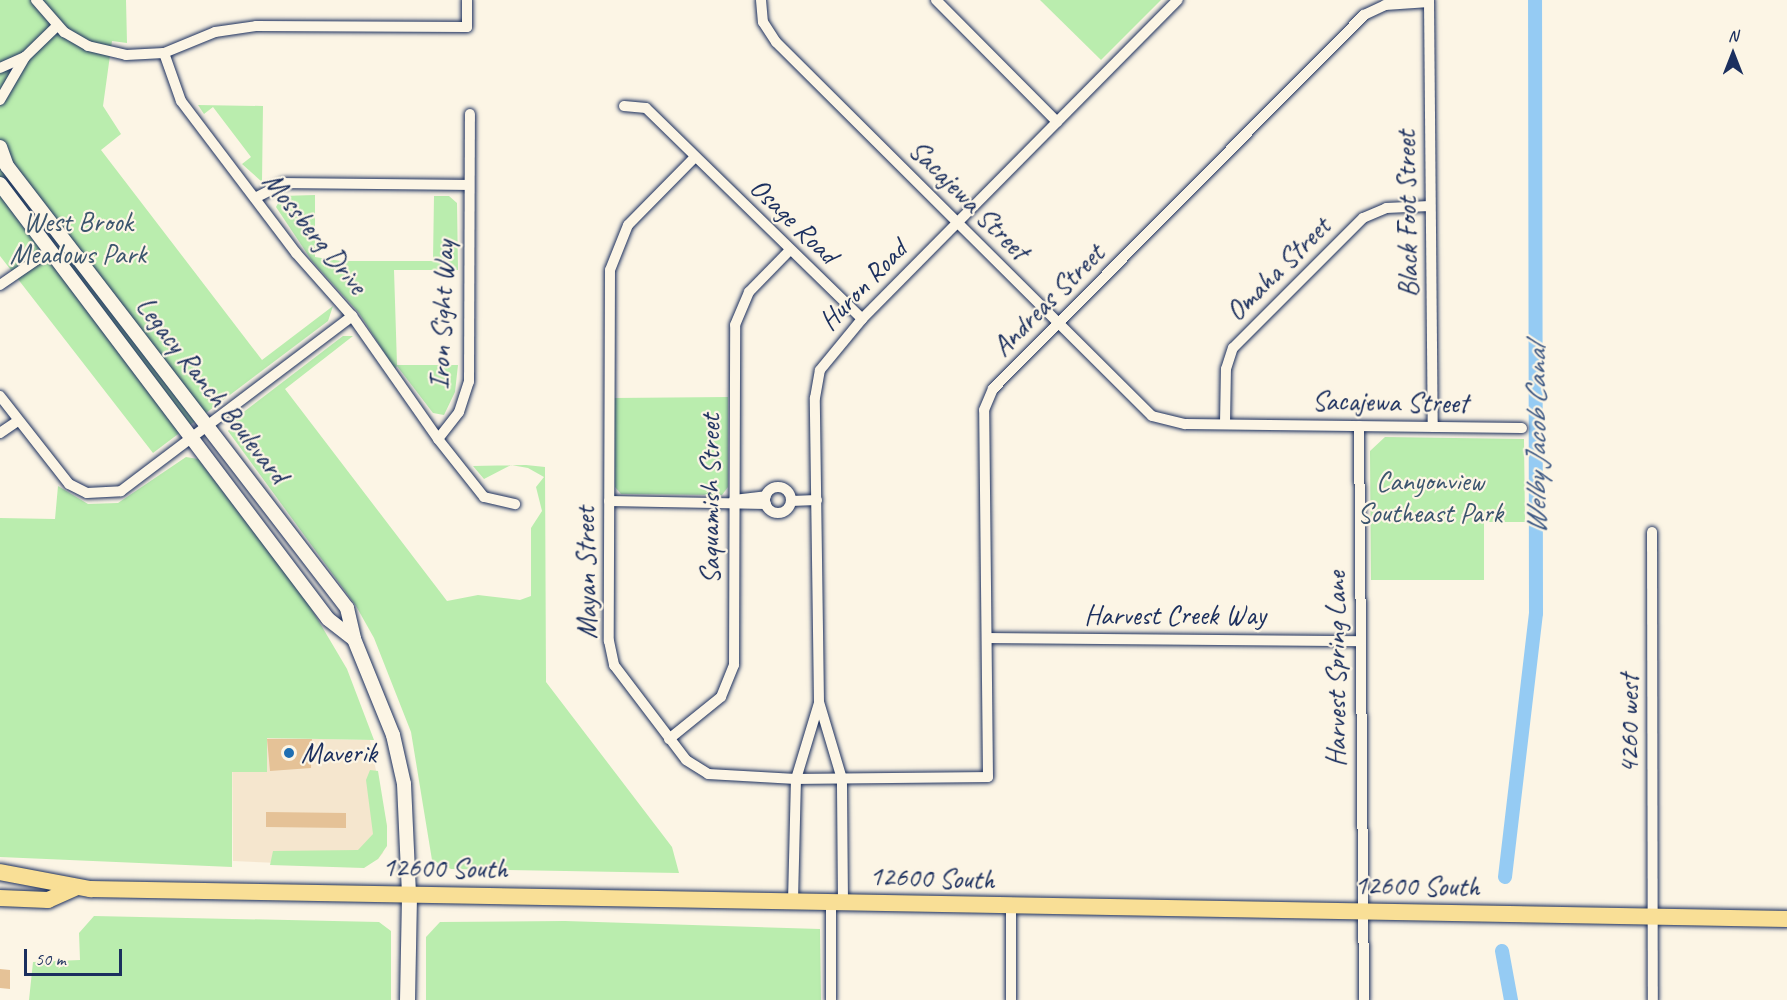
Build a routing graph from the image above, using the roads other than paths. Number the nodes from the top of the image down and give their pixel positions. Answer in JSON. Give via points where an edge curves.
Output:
{"nodes":[{"id":1,"x":36,"y":0,"type":"edge"},
{"id":2,"x":467,"y":0,"type":"edge"},
{"id":3,"x":761,"y":0,"type":"edge"},
{"id":4,"x":936,"y":0,"type":"edge"},
{"id":5,"x":1178,"y":0,"type":"edge"},
{"id":6,"x":1429,"y":1,"type":"edge"},
{"id":7,"x":57,"y":26,"type":"junction"},
{"id":8,"x":164,"y":53,"type":"junction"},
{"id":9,"x":25,"y":57,"type":"junction"},
{"id":10,"x":0,"y":68,"type":"edge"},
{"id":11,"x":0,"y":100,"type":"edge"},
{"id":12,"x":624,"y":106,"type":"dead end"},
{"id":13,"x":470,"y":114,"type":"dead end"},
{"id":14,"x":1057,"y":122,"type":"junction"},
{"id":15,"x":0,"y":147,"type":"edge"},
{"id":16,"x":694,"y":157,"type":"junction"},
{"id":17,"x":0,"y":184,"type":"edge"},
{"id":18,"x":469,"y":185,"type":"junction"},
{"id":19,"x":255,"y":198,"type":"junction"},
{"id":20,"x":1430,"y":206,"type":"junction"},
{"id":21,"x":957,"y":223,"type":"junction"},
{"id":22,"x":51,"y":250,"type":"junction"},
{"id":23,"x":789,"y":251,"type":"junction"},
{"id":24,"x":0,"y":285,"type":"edge"},
{"id":25,"x":352,"y":316,"type":"junction"},
{"id":26,"x":862,"y":319,"type":"junction"},
{"id":27,"x":1058,"y":322,"type":"junction"},
{"id":28,"x":0,"y":396,"type":"edge"},
{"id":29,"x":18,"y":421,"type":"junction"},
{"id":30,"x":1225,"y":424,"type":"junction"},
{"id":31,"x":1359,"y":426,"type":"junction"},
{"id":32,"x":1433,"y":427,"type":"junction"},
{"id":33,"x":1522,"y":428,"type":"dead end"},
{"id":34,"x":0,"y":433,"type":"edge"},
{"id":35,"x":201,"y":434,"type":"junction"},
{"id":36,"x":438,"y":439,"type":"junction"},
{"id":37,"x":766,"y":500,"type":"junction"},
{"id":38,"x":816,"y":500,"type":"junction"},
{"id":39,"x":609,"y":501,"type":"junction"},
{"id":40,"x":734,"y":501,"type":"junction"},
{"id":41,"x":791,"y":501,"type":"junction"},
{"id":42,"x":515,"y":504,"type":"dead end"},
{"id":43,"x":1652,"y":532,"type":"dead end"},
{"id":44,"x":989,"y":638,"type":"junction"},
{"id":45,"x":354,"y":639,"type":"junction"},
{"id":46,"x":1360,"y":641,"type":"junction"},
{"id":47,"x":819,"y":702,"type":"junction"},
{"id":48,"x":669,"y":739,"type":"junction"},
{"id":49,"x":988,"y":777,"type":"joint"},
{"id":50,"x":796,"y":779,"type":"junction"},
{"id":51,"x":842,"y":779,"type":"junction"},
{"id":52,"x":0,"y":872,"type":"edge"},
{"id":53,"x":75,"y":888,"type":"junction"},
{"id":54,"x":409,"y":895,"type":"junction"},
{"id":55,"x":0,"y":898,"type":"edge"},
{"id":56,"x":793,"y":901,"type":"junction"},
{"id":57,"x":837,"y":902,"type":"junction"},
{"id":58,"x":1011,"y":908,"type":"junction"},
{"id":59,"x":1363,"y":913,"type":"junction"},
{"id":60,"x":1653,"y":916,"type":"junction"},
{"id":61,"x":1787,"y":919,"type":"edge"},
{"id":62,"x":407,"y":1000,"type":"edge"},
{"id":63,"x":831,"y":1000,"type":"edge"},
{"id":64,"x":1011,"y":1000,"type":"edge"},
{"id":65,"x":1364,"y":1000,"type":"edge"},
{"id":66,"x":1653,"y":1000,"type":"edge"}],
"edges":[{"from":1,"to":7,"type":"street"},
{"from":2,"to":8,"type":"street","via":[[467,27],[256,26],[215,32]]},
{"from":3,"to":21,"type":"street","name":"Sacajewa Street","via":[[763,22],[776,42]]},
{"from":4,"to":14,"type":"street"},
{"from":5,"to":14,"type":"street","name":"Huron Road"},
{"from":6,"to":20,"type":"street","name":"Black Foot Street"},
{"from":6,"to":27,"type":"street","name":"Andreas Street","via":[[1385,5],[1364,15]]},
{"from":7,"to":8,"type":"street","via":[[108,52]]},
{"from":7,"to":9,"type":"street"},
{"from":8,"to":19,"type":"street","name":"Mossberg Drive","via":[[181,101]]},
{"from":9,"to":10,"type":"street"},
{"from":9,"to":11,"type":"street"},
{"from":12,"to":16,"type":"street","name":"Osage Road","via":[[646,108]]},
{"from":13,"to":18,"type":"street","name":"Iron Sight Way"},
{"from":14,"to":21,"type":"street","name":"Huron Road"},
{"from":15,"to":35,"type":"street","name":"Legacy Ranch Boulevard","via":[[7,166]]},
{"from":16,"to":23,"type":"street","name":"Osage Road"},
{"from":16,"to":39,"type":"street","name":"Mayan Street","via":[[628,225],[610,270]]},
{"from":17,"to":22,"type":"street","name":"Legacy Ranch Boulevard"},
{"from":18,"to":19,"type":"street","via":[[284,183]]},
{"from":18,"to":36,"type":"street","name":"Iron Sight Way","via":[[469,382],[459,412]]},
{"from":19,"to":25,"type":"street","name":"Mossberg Drive"},
{"from":20,"to":30,"type":"street","name":"Omaha Street","via":[[1386,208],[1363,218],[1233,348],[1226,369]]},
{"from":20,"to":32,"type":"street","name":"Black Foot Street"},
{"from":21,"to":26,"type":"street","name":"Huron Road"},
{"from":21,"to":27,"type":"street","name":"Sacajewa Street"},
{"from":22,"to":24,"type":"street"},
{"from":22,"to":35,"type":"street","name":"Legacy Ranch Boulevard"},
{"from":23,"to":26,"type":"street","name":"Osage Road"},
{"from":23,"to":40,"type":"street","name":"Saquamish Street","via":[[749,292],[735,325]]},
{"from":25,"to":35,"type":"street"},
{"from":25,"to":36,"type":"street","name":"Mossberg Drive"},
{"from":26,"to":38,"type":"street","name":"Huron Road","via":[[820,370],[815,398]]},
{"from":27,"to":30,"type":"street","name":"Sacajewa Street","via":[[1152,416],[1165,423]]},
{"from":27,"to":44,"type":"street","name":"Andreas Street","via":[[993,389],[984,410]]},
{"from":28,"to":29,"type":"street"},
{"from":29,"to":34,"type":"street"},
{"from":29,"to":35,"type":"street","via":[[69,484],[87,493],[121,491]]},
{"from":30,"to":31,"type":"street","name":"Sacajewa Street"},
{"from":31,"to":32,"type":"street","name":"Sacajewa Street"},
{"from":31,"to":46,"type":"street","name":"Harvest Spring Lane"},
{"from":32,"to":33,"type":"street","name":"Sacajewa Street"},
{"from":35,"to":45,"type":"street","name":"Legacy Ranch Boulevard","via":[[328,619]]},
{"from":35,"to":45,"type":"street","name":"Legacy Ranch Boulevard","via":[[347,608]]},
{"from":36,"to":42,"type":"street","name":"Mossberg Drive","via":[[484,497]]},
{"from":37,"to":40,"type":"street","via":[[744,495]]},
{"from":37,"to":41,"type":"street","via":[[780,513]]},
{"from":37,"to":41,"type":"street","via":[[779,487],[789,493]]},
{"from":38,"to":41,"type":"street"},
{"from":38,"to":47,"type":"street","name":"Huron Road"},
{"from":39,"to":40,"type":"street"},
{"from":39,"to":48,"type":"street","name":"Mayan Street","via":[[609,641],[614,665]]},
{"from":40,"to":48,"type":"street","name":"Saquamish Street","via":[[734,665],[730,682],[721,697]]},
{"from":43,"to":60,"type":"street","name":"4260 west"},
{"from":44,"to":46,"type":"street","name":"Harvest Creek Way"},
{"from":44,"to":49,"type":"street","name":"Andreas Street"},
{"from":45,"to":54,"type":"street","name":"Legacy Ranch Boulevard","via":[[393,735],[404,784]]},
{"from":46,"to":59,"type":"street","name":"Harvest Spring Lane"},
{"from":47,"to":50,"type":"street","name":"Huron Road"},
{"from":47,"to":51,"type":"street","name":"Huron Road"},
{"from":48,"to":50,"type":"street","name":"Mayan Street","via":[[686,760],[708,774]]},
{"from":49,"to":51,"type":"street","name":"Mayan Street"},
{"from":50,"to":51,"type":"street","name":"Mayan Street"},
{"from":50,"to":56,"type":"street","name":"Huron Road"},
{"from":51,"to":57,"type":"street","name":"Huron Road"},
{"from":52,"to":53,"type":"main road","name":"12600 South","via":[[46,877]]},
{"from":53,"to":54,"type":"main road","name":"12600 South"},
{"from":53,"to":55,"type":"main road","name":"12600 South","via":[[48,900]]},
{"from":54,"to":56,"type":"main road","name":"12600 South"},
{"from":54,"to":62,"type":"main road"},
{"from":56,"to":57,"type":"main road","name":"12600 South"},
{"from":57,"to":58,"type":"main road","name":"12600 South"},
{"from":57,"to":63,"type":"street","name":"Huron Road"},
{"from":58,"to":59,"type":"main road","name":"12600 South"},
{"from":58,"to":64,"type":"street"},
{"from":59,"to":60,"type":"main road","name":"12600 South"},
{"from":59,"to":65,"type":"street","name":"Harvest Spring Lane"},
{"from":60,"to":61,"type":"main road","name":"12600 South"},
{"from":60,"to":66,"type":"street","name":"4260 west"}]}
